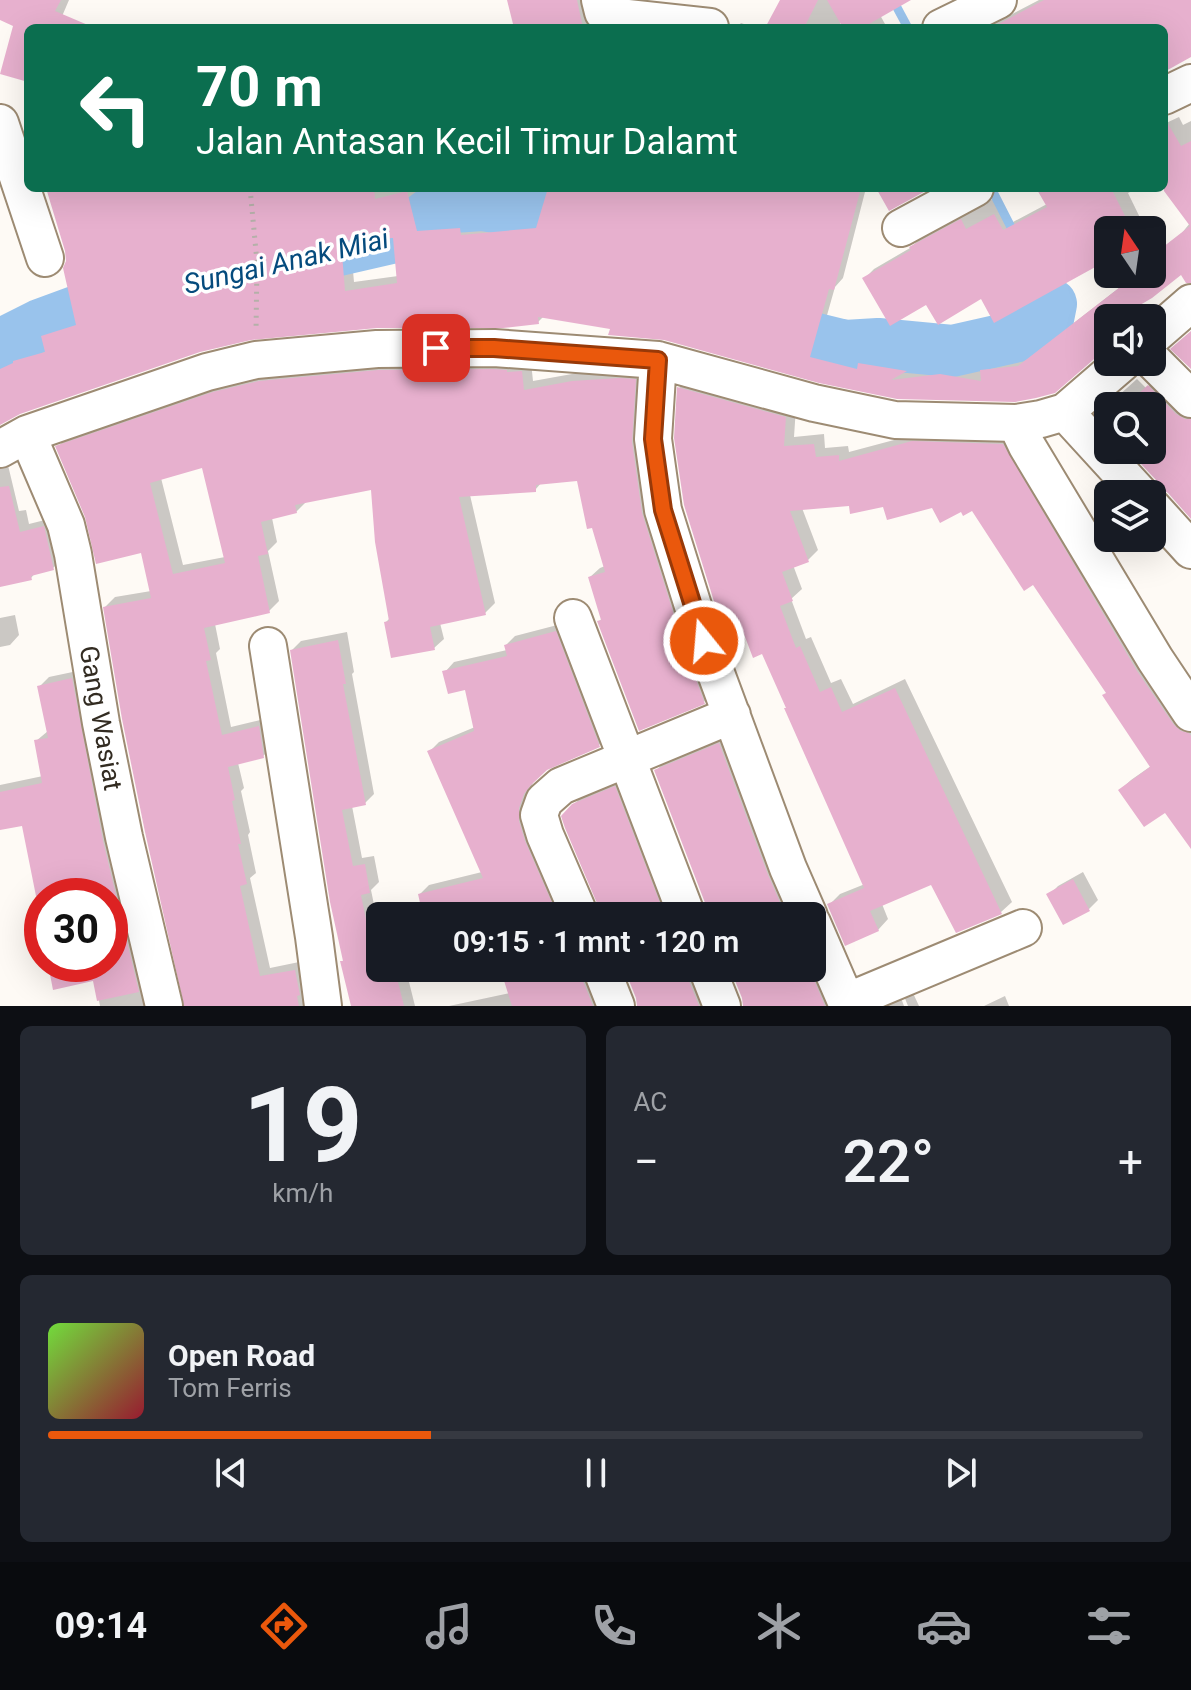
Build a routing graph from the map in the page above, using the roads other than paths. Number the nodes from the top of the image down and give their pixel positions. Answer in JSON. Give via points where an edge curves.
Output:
{"nodes":[{"id":1,"x":600,"y":0,"type":"edge"},
{"id":2,"x":998,"y":0,"type":"edge"},
{"id":3,"x":683,"y":24,"type":"edge"},
{"id":4,"x":949,"y":24,"type":"edge"},
{"id":5,"x":1191,"y":83,"type":"edge"},
{"id":6,"x":1168,"y":94,"type":"edge"},
{"id":7,"x":0,"y":123,"type":"edge"},
{"id":8,"x":968,"y":192,"type":"edge"},
{"id":9,"x":11,"y":194,"type":"edge"},
{"id":10,"x":901,"y":228,"type":"dead end"},
{"id":11,"x":45,"y":258,"type":"dead end"},
{"id":12,"x":1191,"y":303,"type":"edge"},
{"id":13,"x":1166,"y":325,"type":"edge"},
{"id":14,"x":658,"y":360,"type":"junction"},
{"id":15,"x":1166,"y":374,"type":"edge"},
{"id":16,"x":1104,"y":376,"type":"edge"},
{"id":17,"x":1191,"y":399,"type":"edge"},
{"id":18,"x":1037,"y":425,"type":"junction"},
{"id":19,"x":13,"y":442,"type":"edge"},
{"id":20,"x":1119,"y":480,"type":"edge"},
{"id":21,"x":1166,"y":522,"type":"edge"},
{"id":22,"x":1191,"y":550,"type":"edge"},
{"id":23,"x":573,"y":618,"type":"dead end"},
{"id":24,"x":268,"y":646,"type":"dead end"},
{"id":25,"x":1188,"y":700,"type":"edge"},
{"id":26,"x":732,"y":715,"type":"junction"},
{"id":27,"x":626,"y":759,"type":"junction"},
{"id":28,"x":574,"y":902,"type":"edge"},
{"id":29,"x":682,"y":902,"type":"edge"},
{"id":30,"x":803,"y":902,"type":"edge"},
{"id":31,"x":1023,"y":928,"type":"dead end"},
{"id":32,"x":826,"y":955,"type":"edge"},
{"id":33,"x":607,"y":982,"type":"edge"},
{"id":34,"x":713,"y":982,"type":"edge"},
{"id":35,"x":847,"y":1004,"type":"edge"},
{"id":36,"x":164,"y":1006,"type":"edge"},
{"id":37,"x":323,"y":1006,"type":"edge"},
{"id":38,"x":616,"y":1006,"type":"edge"},
{"id":39,"x":722,"y":1006,"type":"edge"}],
"edges":[{"from":1,"to":3,"type":"street","via":[[610,16]]},
{"from":2,"to":4,"type":"street"},
{"from":5,"to":6,"type":"street"},
{"from":7,"to":9,"type":"street"},
{"from":8,"to":10,"type":"street"},
{"from":9,"to":11,"type":"street"},
{"from":12,"to":13,"type":"street"},
{"from":14,"to":18,"type":"street","via":[[895,420]]},
{"from":14,"to":19,"type":"street","via":[[479,348],[377,349],[256,360],[207,372]]},
{"from":14,"to":26,"type":"street","via":[[653,439],[663,510]]},
{"from":15,"to":17,"type":"street"},
{"from":16,"to":18,"type":"street"},
{"from":18,"to":20,"type":"street"},
{"from":18,"to":25,"type":"street","via":[[1155,659]]},
{"from":19,"to":36,"type":"street","name":"Gang Wasiat","via":[[66,525],[124,837]]},
{"from":21,"to":22,"type":"street"},
{"from":23,"to":27,"type":"street"},
{"from":24,"to":37,"type":"street"},
{"from":26,"to":27,"type":"street"},
{"from":26,"to":30,"type":"street"},
{"from":27,"to":28,"type":"street","via":[[561,786],[544,801],[539,815]]},
{"from":27,"to":29,"type":"street"},
{"from":31,"to":35,"type":"street"},
{"from":32,"to":35,"type":"street"},
{"from":33,"to":38,"type":"street"},
{"from":34,"to":39,"type":"street"}]}
